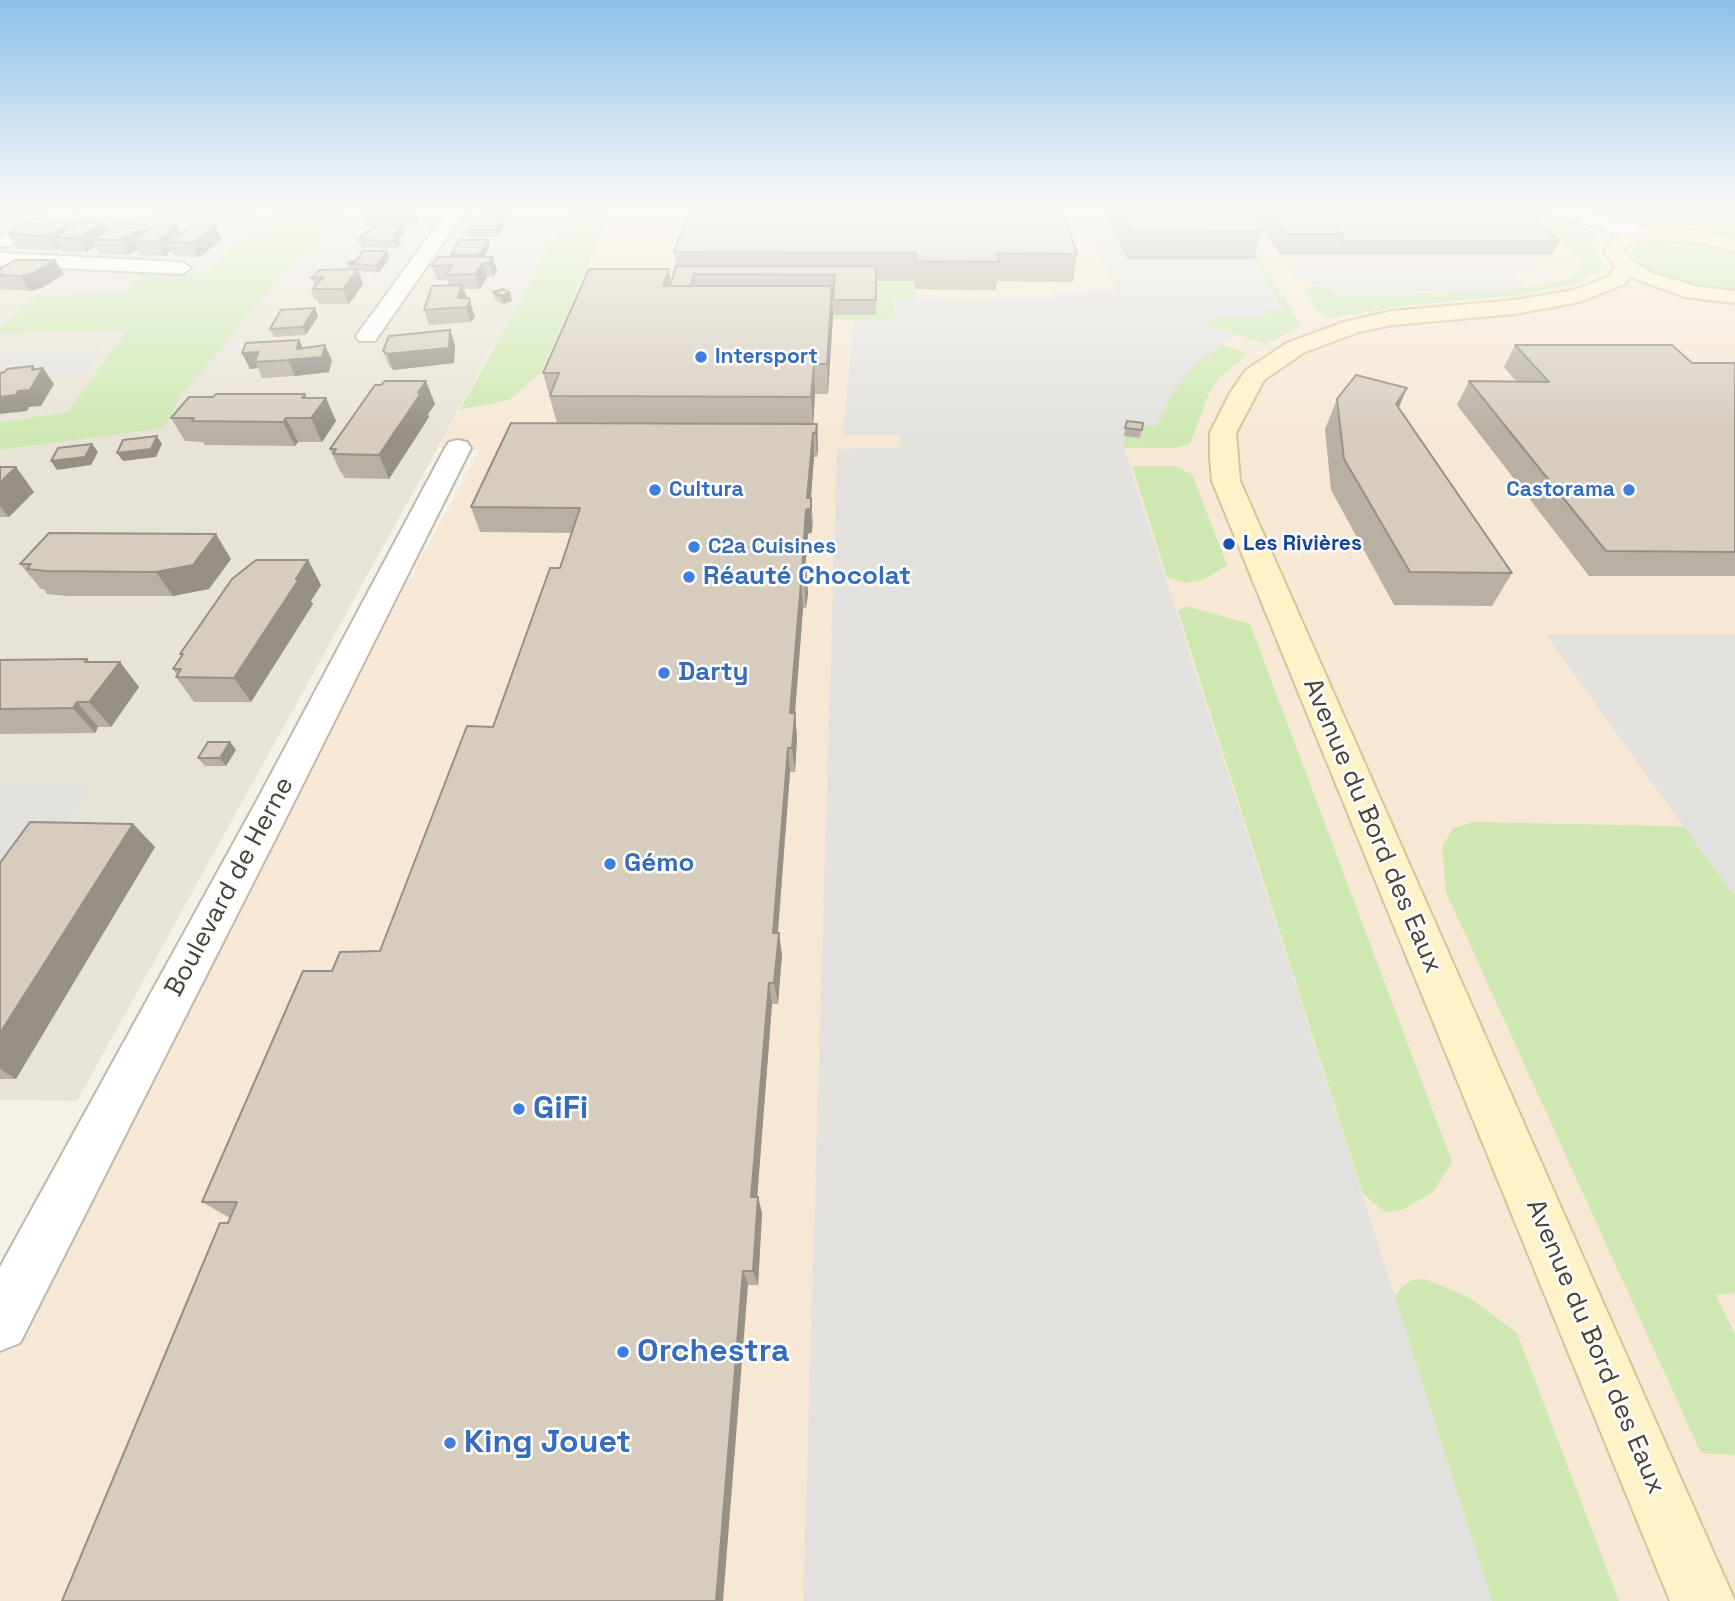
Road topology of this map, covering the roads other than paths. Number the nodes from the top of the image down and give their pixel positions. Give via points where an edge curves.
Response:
1 (404, 285) edge
2 (1609, 285) edge
3 (1668, 285) edge
4 (1671, 286) junction
5 (1594, 292) junction
6 (1735, 298) edge
7 (367, 336) dead end
8 (458, 448) dead end
9 (0, 1323) edge
10 (1703, 1601) edge

1 - 7 street
2 - 5 street, Avenue du Bord des Eaux
3 - 4 street
4 - 5 street, Avenue du Bord des Eaux
4 - 6 street
5 - 10 street, Avenue du Bord des Eaux via 1515,307 1392,318 1312,340 1255,375 1223,433 1224,458 1226,481
8 - 9 street, Boulevard de Herne

